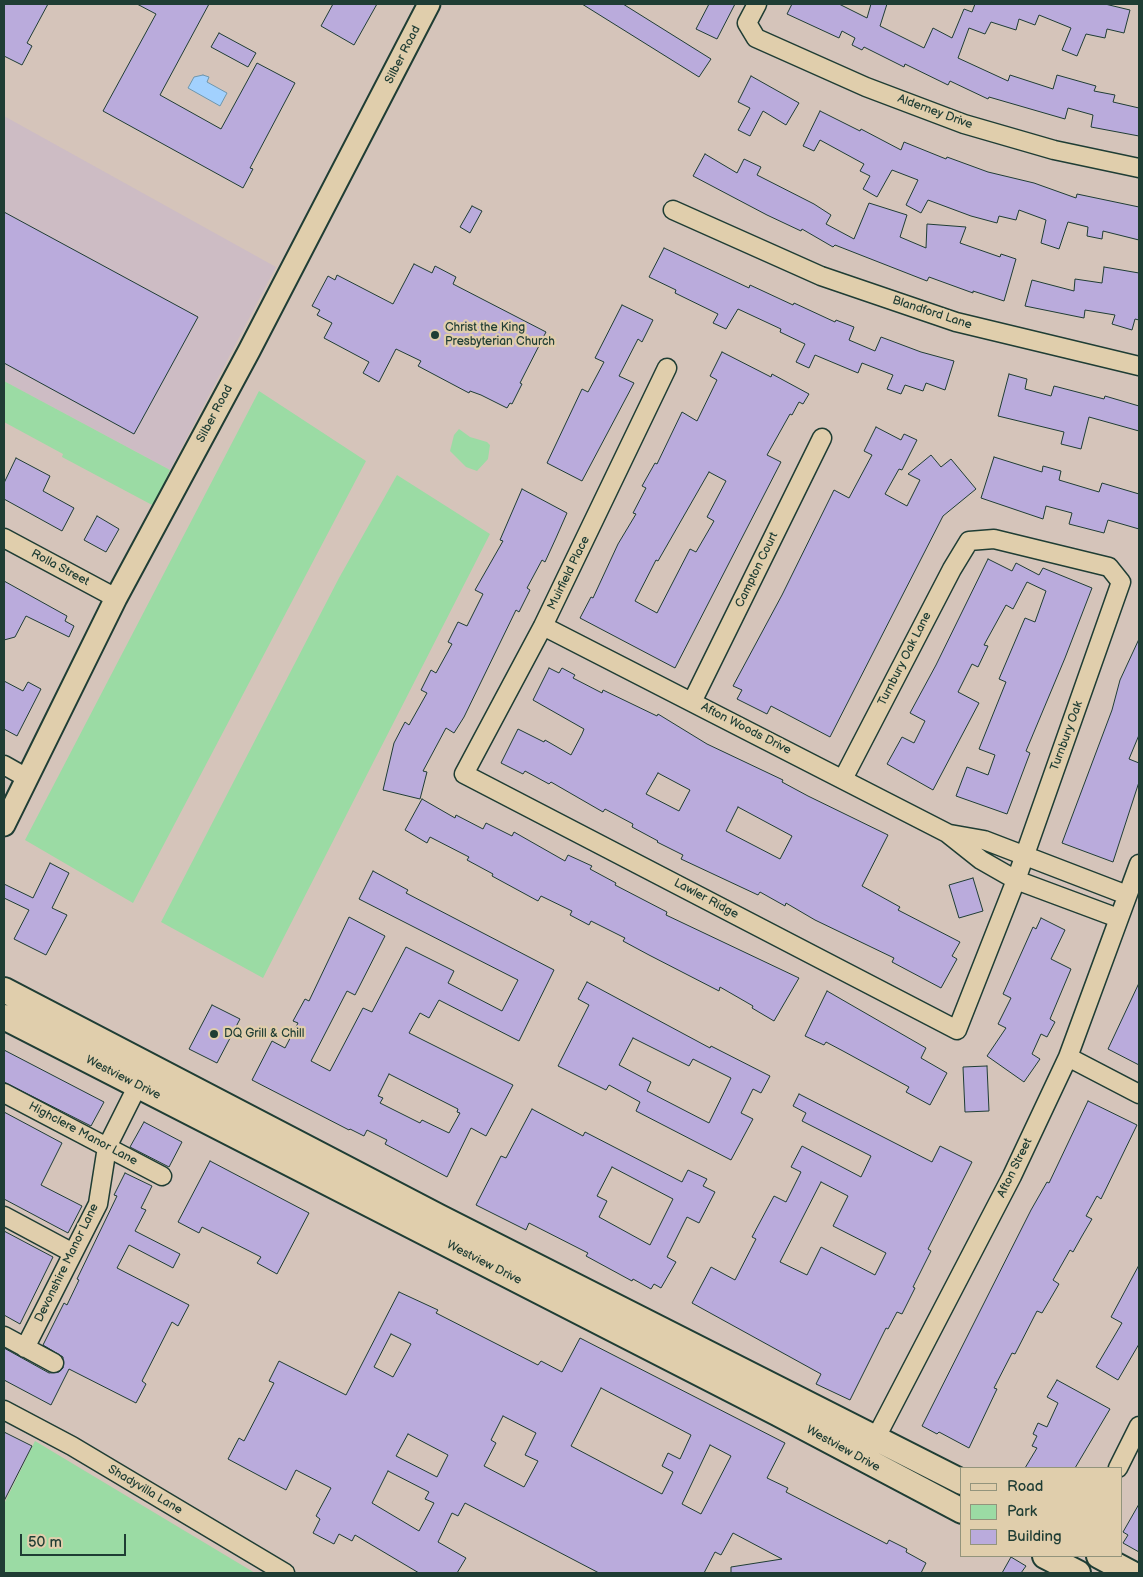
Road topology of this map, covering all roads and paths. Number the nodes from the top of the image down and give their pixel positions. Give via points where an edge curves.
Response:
1 (429, 4) edge
2 (757, 4) edge
3 (1139, 168) edge
4 (673, 210) dead end
5 (1139, 366) edge
6 (667, 368) dead end
7 (822, 438) dead end
8 (4, 538) edge
9 (969, 541) joint
10 (116, 598) junction
11 (543, 626) junction
12 (692, 702) junction
13 (4, 765) edge
14 (464, 774) joint
15 (26, 778) junction
16 (844, 778) junction
17 (4, 825) edge
18 (948, 833) junction
19 (1024, 855) junction
20 (1139, 864) edge
21 (1016, 880) junction
22 (1127, 895) junction
23 (1118, 918) junction
24 (4, 990) edge
25 (4, 1017) edge
26 (947, 1025) joint
27 (1068, 1057) junction
28 (142, 1075) junction
29 (4, 1093) edge
30 (1139, 1094) edge
31 (107, 1147) junction
32 (162, 1176) dead end
33 (4, 1216) edge
34 (434, 1226) junction
35 (73, 1253) junction
36 (4, 1336) edge
37 (25, 1348) junction
38 (54, 1363) dead end
39 (4, 1410) edge
40 (1139, 1426) edge
41 (876, 1437) junction
42 (864, 1460) junction
43 (1118, 1467) edge
44 (960, 1481) edge
45 (960, 1511) edge
46 (1047, 1557) edge
47 (1101, 1557) edge
48 (1070, 1567) edge
49 (284, 1573) edge
50 (1131, 1573) edge

1 - 10 street, Silber Road via 278,296
2 - 3 street, Alderney Drive via 748,23 756,38 866,87 964,124 1054,150
4 - 5 street, Blandford Lane via 821,276 956,322
6 - 11 street, Muirfield Place
7 - 12 street, Campton Court
8 - 10 street, Rolla Street
9 - 16 street, Turnbury Oak Lane
9 - 19 street, Turnbury Oak via 994,539 1110,567 1121,582
10 - 15 street, Silber Road
11 - 12 street, Afton Woods Drive
11 - 14 street, Muirfield Place
12 - 16 street, Afton Woods Drive
13 - 15 street
14 - 26 street, Lawler Ridge
15 - 17 street, Silber Road
16 - 18 street, Afton Woods Drive
18 - 19 street, Afton Woods Drive via 984,840
18 - 21 street, Afton Woods Drive via 981,860
19 - 21 street, Turnbury Oak
19 - 22 street, Afton Woods Drive
20 - 22 street, Afton Street
21 - 23 street, Afton Woods Drive
21 - 26 street, Turnbury Oak via 957,1030
22 - 23 street, Afton Street
23 - 27 street, Afton Street
24 - 28 main road, Westview Drive
25 - 28 main road, Westview Drive
27 - 30 street
27 - 41 street, Afton Street via 1012,1176
28 - 31 street, Devonshire Manor Lane
28 - 34 main road, Westview Drive
29 - 31 street, Highclere Manor Lane
31 - 32 street, Highclere Manor Lane
31 - 35 street, Devonshire Manor Lane via 98,1204
33 - 35 street
34 - 41 main road, Westview Drive
34 - 42 main road, Westview Drive
35 - 37 street, Devonshire Manor Lane
36 - 37 street
37 - 38 street
39 - 49 street, Shadyvilla Lane via 72,1446
40 - 43 street
41 - 42 street, Afton Street
41 - 44 main road, Westview Drive
42 - 45 main road, Westview Drive
46 - 48 main road
47 - 50 main road

